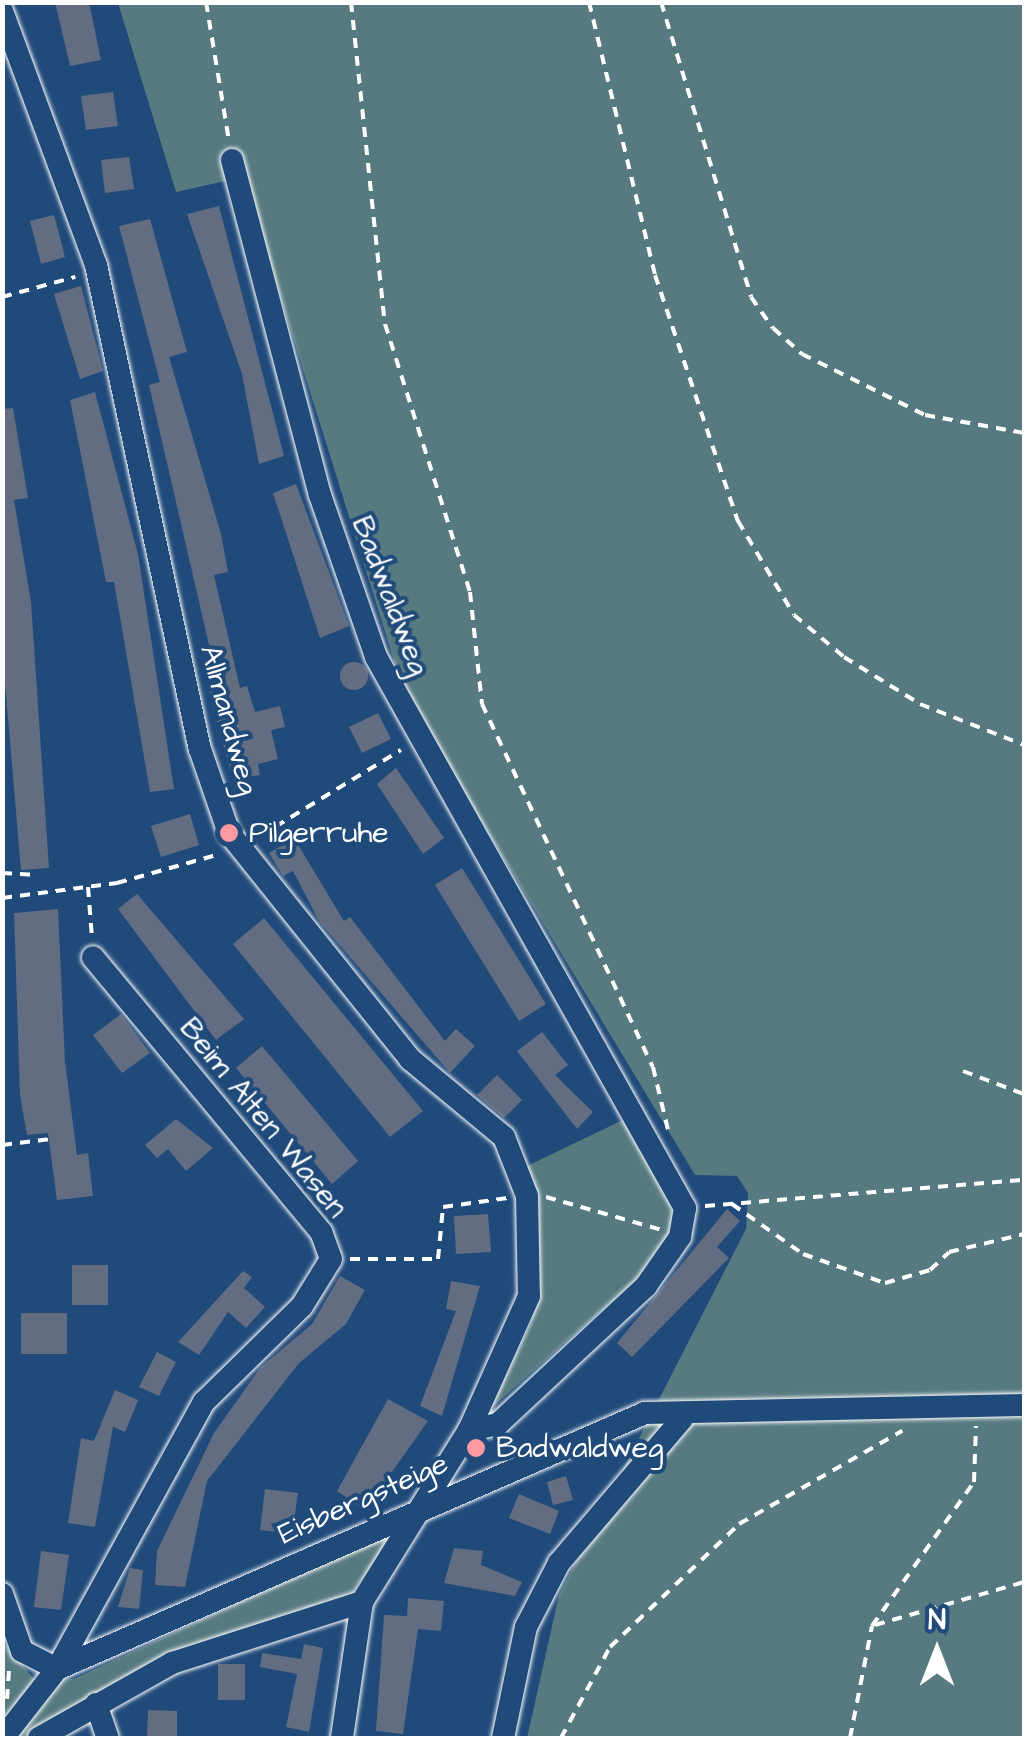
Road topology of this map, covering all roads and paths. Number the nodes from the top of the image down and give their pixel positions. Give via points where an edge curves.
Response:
1 (206, 2) edge
2 (351, 2) edge
3 (588, 2) edge
4 (661, 2) edge
5 (2, 10) edge
6 (232, 160) joint
7 (93, 255) junction
8 (2, 296) edge
9 (1024, 433) edge
10 (418, 739) junction
11 (1024, 745) edge
12 (241, 848) junction
13 (2, 873) edge
14 (38, 876) dead end
15 (88, 887) junction
16 (2, 898) edge
17 (93, 958) joint
18 (963, 1071) dead end
19 (1024, 1094) edge
20 (669, 1137) dead end
21 (51, 1139) dead end
22 (2, 1145) edge
23 (1024, 1180) edge
24 (527, 1196) junction
25 (731, 1204) junction
26 (685, 1208) junction
27 (1024, 1234) edge
28 (680, 1237) junction
29 (331, 1259) junction
30 (1024, 1405) edge
31 (975, 1411) junction
32 (682, 1418) junction
33 (908, 1428) dead end
34 (469, 1430) junction
35 (420, 1510) junction
36 (1024, 1582) edge
37 (2, 1594) edge
38 (362, 1602) junction
39 (872, 1626) junction
40 (56, 1669) junction
41 (96, 1704) junction
42 (3, 1738) edge
43 (39, 1738) edge
44 (108, 1738) edge
45 (342, 1738) edge
46 (503, 1738) edge
47 (561, 1738) edge
48 (850, 1738) edge

1 - 6 path
2 - 20 path via 386,324 470,592 482,704 646,1051
3 - 11 path via 655,275 738,521 794,615 844,657 920,704
4 - 9 path via 751,296 773,328 802,354 925,415
5 - 7 street, Allmandweg
6 - 10 street, Badwaldweg via 320,495 376,657
7 - 8 path via 79,275
7 - 12 street, Allmandweg via 200,749
10 - 12 path
10 - 26 street, Badwaldweg
12 - 15 path
12 - 24 street, Allmandweg via 410,1059 504,1136
13 - 14 path
15 - 16 path
15 - 17 path
17 - 29 street, Beim Alten Wasen via 321,1232
18 - 19 path
21 - 22 path
23 - 25 path
24 - 28 path
24 - 29 path via 442,1206 438,1260
24 - 34 street, Allmandweg via 529,1296
25 - 26 path
25 - 27 path via 803,1254 885,1284 930,1270 949,1252
26 - 28 street
28 - 34 street via 646,1286 498,1424
29 - 40 street, Beim Alten Wasen via 302,1306 204,1402
30 - 31 street, Eisbergsteige
31 - 32 street, Eisbergsteige via 844,1406
31 - 39 path via 974,1482
32 - 35 street, Eisbergsteige via 671,1409 645,1414
32 - 46 street via 559,1563 526,1627
33 - 47 path via 739,1524 610,1647
34 - 35 street, Allmandweg
35 - 38 street, Allmandweg
35 - 40 street, Eisbergsteige
36 - 39 path
37 - 40 street via 22,1651
38 - 41 street via 172,1663
38 - 45 street
39 - 48 path
40 - 42 street, Eisbergsteige
41 - 43 street
41 - 44 street

